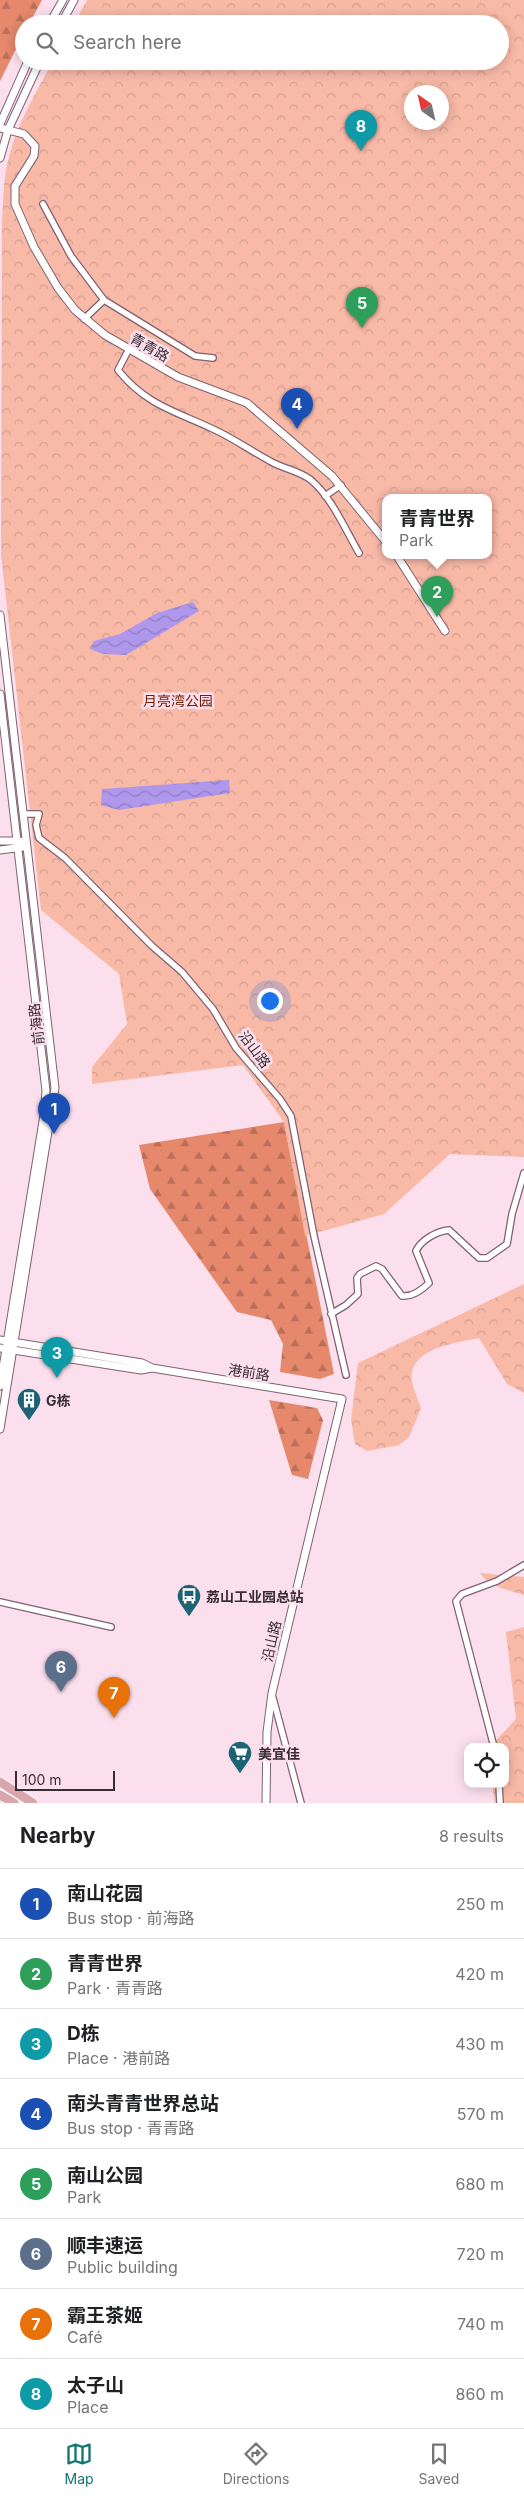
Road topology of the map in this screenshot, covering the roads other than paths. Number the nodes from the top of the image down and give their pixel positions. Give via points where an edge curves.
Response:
1 (63, 0) edge
2 (74, 0) edge
3 (54, 15) edge
4 (66, 15) edge
5 (24, 70) edge
6 (35, 70) edge
7 (0, 124) edge
8 (4, 129) edge
9 (0, 158) edge
10 (43, 204) dead end
11 (104, 300) junction
12 (84, 319) junction
13 (129, 349) junction
14 (213, 358) dead end
15 (341, 485) junction
16 (325, 496) junction
17 (382, 537) edge
18 (359, 553) dead end
19 (399, 559) edge
20 (0, 615) edge
21 (445, 631) dead end
22 (0, 694) edge
23 (24, 814) junction
24 (18, 840) junction
25 (0, 841) edge
26 (27, 844) junction
27 (18, 849) junction
28 (0, 850) edge
29 (524, 1172) edge
30 (331, 1314) junction
31 (7, 1345) edge
32 (346, 1375) dead end
33 (0, 1386) edge
34 (342, 1399) joint
35 (0, 1429) edge
36 (524, 1565) edge
37 (0, 1602) edge
38 (111, 1627) dead end
39 (272, 1694) junction
40 (493, 1743) edge
41 (0, 1782) edge
42 (499, 1788) edge
43 (0, 1796) edge
44 (8, 1803) edge
45 (14, 1803) edge
46 (33, 1803) edge
47 (266, 1803) edge
48 (301, 1803) edge
49 (500, 1803) edge

1 - 3 street
2 - 4 street
5 - 7 street
6 - 8 street
8 - 9 street
8 - 12 street, 青青路 via 24,134 35,146 34,156 14,191 20,218 58,288
10 - 11 street via 71,256
11 - 12 street
11 - 14 street via 194,356
12 - 13 street, 青青路
13 - 15 street, 青青路 via 178,377 246,403
13 - 16 street via 118,370 146,398 174,414 226,435 271,462 298,471
15 - 16 street
15 - 17 street, 青青路
16 - 18 street
19 - 21 street
20 - 23 street, 前海路
22 - 24 street, 前海路
23 - 26 street, 前海路
23 - 30 street, 沿山路 via 38,814 36,825 40,838 182,972 213,1009 236,1048 288,1110
24 - 25 street
24 - 26 street
24 - 27 street, 前海路
26 - 27 street
26 - 31 street, 前海路 via 55,1088
27 - 28 street
27 - 31 street, 前海路 via 46,1091
29 - 30 street via 507,1244 486,1258 479,1258 449,1230 441,1231 419,1245 416,1251 429,1283 424,1288 402,1296 382,1269 376,1266 360,1274 357,1278 358,1294
30 - 32 street, 沿山路
31 - 33 street, 前海路
31 - 34 street, 港前路 via 141,1370 152,1368
31 - 35 street, 前海路
34 - 39 street, 沿山路
36 - 40 street via 497,1582 462,1594 456,1601
37 - 38 street
39 - 47 street, 沿山路
39 - 48 street
41 - 46 main road
42 - 49 street
43 - 44 street
43 - 45 main road

